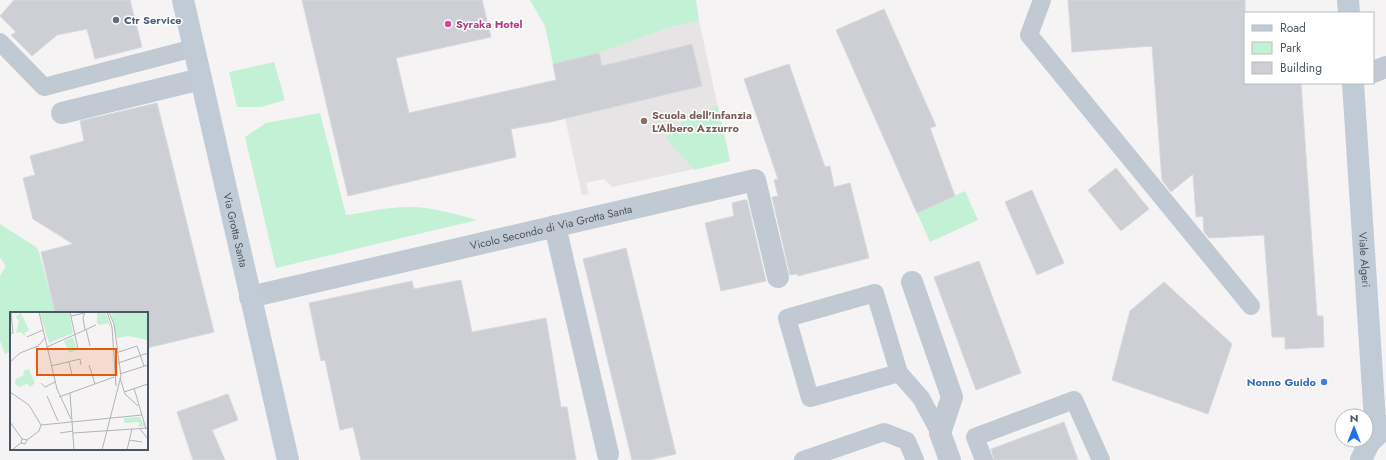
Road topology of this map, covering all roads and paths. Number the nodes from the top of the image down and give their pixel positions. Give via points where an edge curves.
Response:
1 (183, 0) edge
2 (1042, 0) edge
3 (1348, 0) edge
4 (1349, 12) edge
5 (0, 42) edge
6 (194, 48) junction
7 (1386, 67) edge
8 (1374, 72) edge
9 (201, 79) junction
10 (1353, 84) edge
11 (62, 113) dead end
12 (555, 226) junction
13 (778, 277) dead end
14 (912, 282) dead end
15 (250, 297) junction
16 (1251, 306) dead end
17 (899, 372) junction
18 (1381, 431) edge
19 (940, 432) junction
20 (608, 454) dead end
21 (288, 460) edge
22 (803, 460) edge
23 (915, 460) edge
24 (950, 460) edge
25 (984, 460) edge
26 (1100, 460) edge
27 (1361, 460) edge

1 - 6 street, Via Grotta Santa
2 - 16 lane via 1029,35
3 - 4 street
5 - 6 lane via 44,87
6 - 9 street, Via Grotta Santa
7 - 8 street
9 - 11 street
9 - 15 street, Via Grotta Santa
10 - 18 street, Viale Algeri
12 - 13 street, Vicolo Secondo di Via Grotta Santa via 755,180
12 - 15 street, Vicolo Secondo di Via Grotta Santa
12 - 20 street
14 - 19 street via 952,397
15 - 21 street, Via Grotta Santa
17 - 17 lane via 810,398 787,318 875,292
17 - 19 lane via 921,398
18 - 27 street via 1364,452
19 - 24 street
22 - 23 lane via 884,432 907,441
25 - 26 lane via 975,437 1074,400

